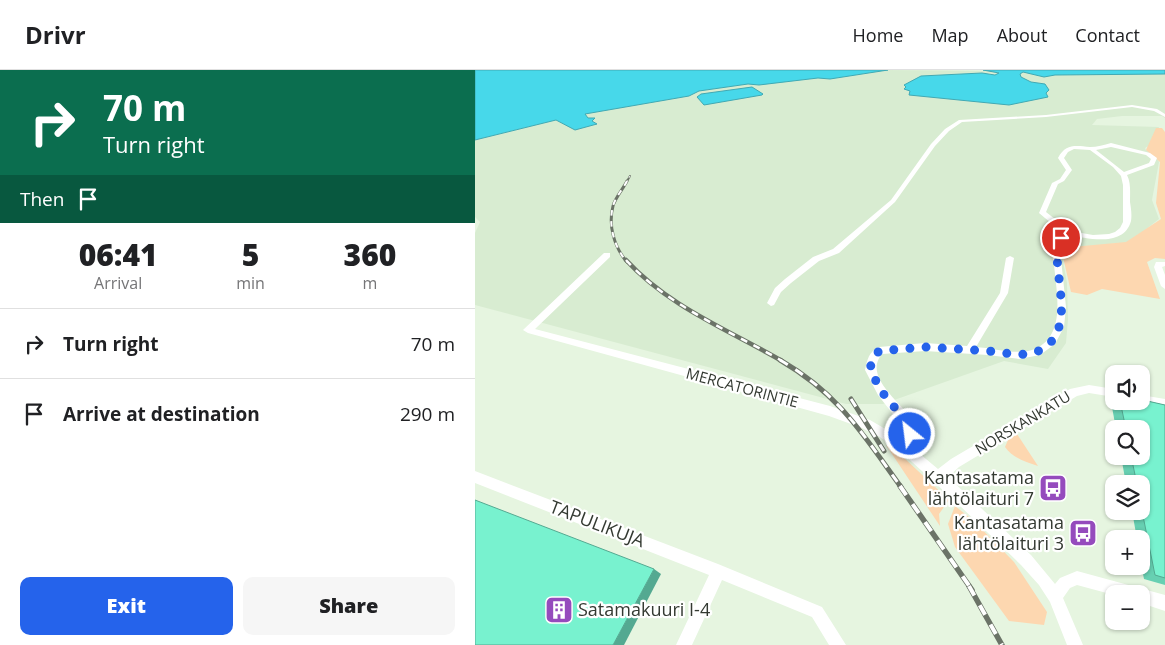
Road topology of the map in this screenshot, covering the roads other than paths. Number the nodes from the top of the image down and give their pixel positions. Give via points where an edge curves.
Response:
1 (1165, 116) edge
2 (1091, 150) junction
3 (1123, 174) junction
4 (1068, 233) junction
5 (607, 254) dead end
6 (1010, 258) dead end
7 (1165, 264) edge
8 (1165, 286) edge
9 (771, 303) dead end
10 (970, 350) junction
11 (1105, 391) edge
12 (1150, 401) edge
13 (1165, 404) edge
14 (900, 444) junction
15 (475, 477) edge
16 (940, 477) junction
17 (719, 571) junction
18 (1105, 586) edge
19 (1055, 597) junction
20 (1150, 598) edge
21 (1165, 602) edge
22 (1073, 638) edge
23 (684, 645) edge
24 (838, 645) edge

1 - 9 street via 1150,108 1132,106 961,121 933,145 893,201 836,251 816,259 788,281
2 - 3 street
2 - 3 street via 1111,145 1154,158 1152,164
2 - 4 street via 1068,148 1063,154 1061,158 1069,170 1062,180 1055,183 1042,213
3 - 4 street via 1127,222 1119,233 1105,237
4 - 10 street via 1061,238 1056,249 1062,307 1059,327 1052,341 1037,352 1019,355
5 - 14 street, MERCATORINTIE via 528,330 851,418
6 - 10 street via 1004,293
7 - 8 street via 1159,264 1158,268
10 - 14 street via 916,348 879,351 872,359 870,370 882,392 909,425 910,434
11 - 16 street, NORSKANKATU via 1089,388 1074,392 955,463
12 - 13 street
14 - 16 street, MERCATORINTIE
15 - 17 street, TAPULIKUJA
16 - 19 street, MERCATORINTIE via 1026,560
17 - 23 street
17 - 24 street, TAPULIKUJA via 817,612
18 - 19 street via 1077,578 1065,583
19 - 22 street, MERCATORINTIE
20 - 21 street

